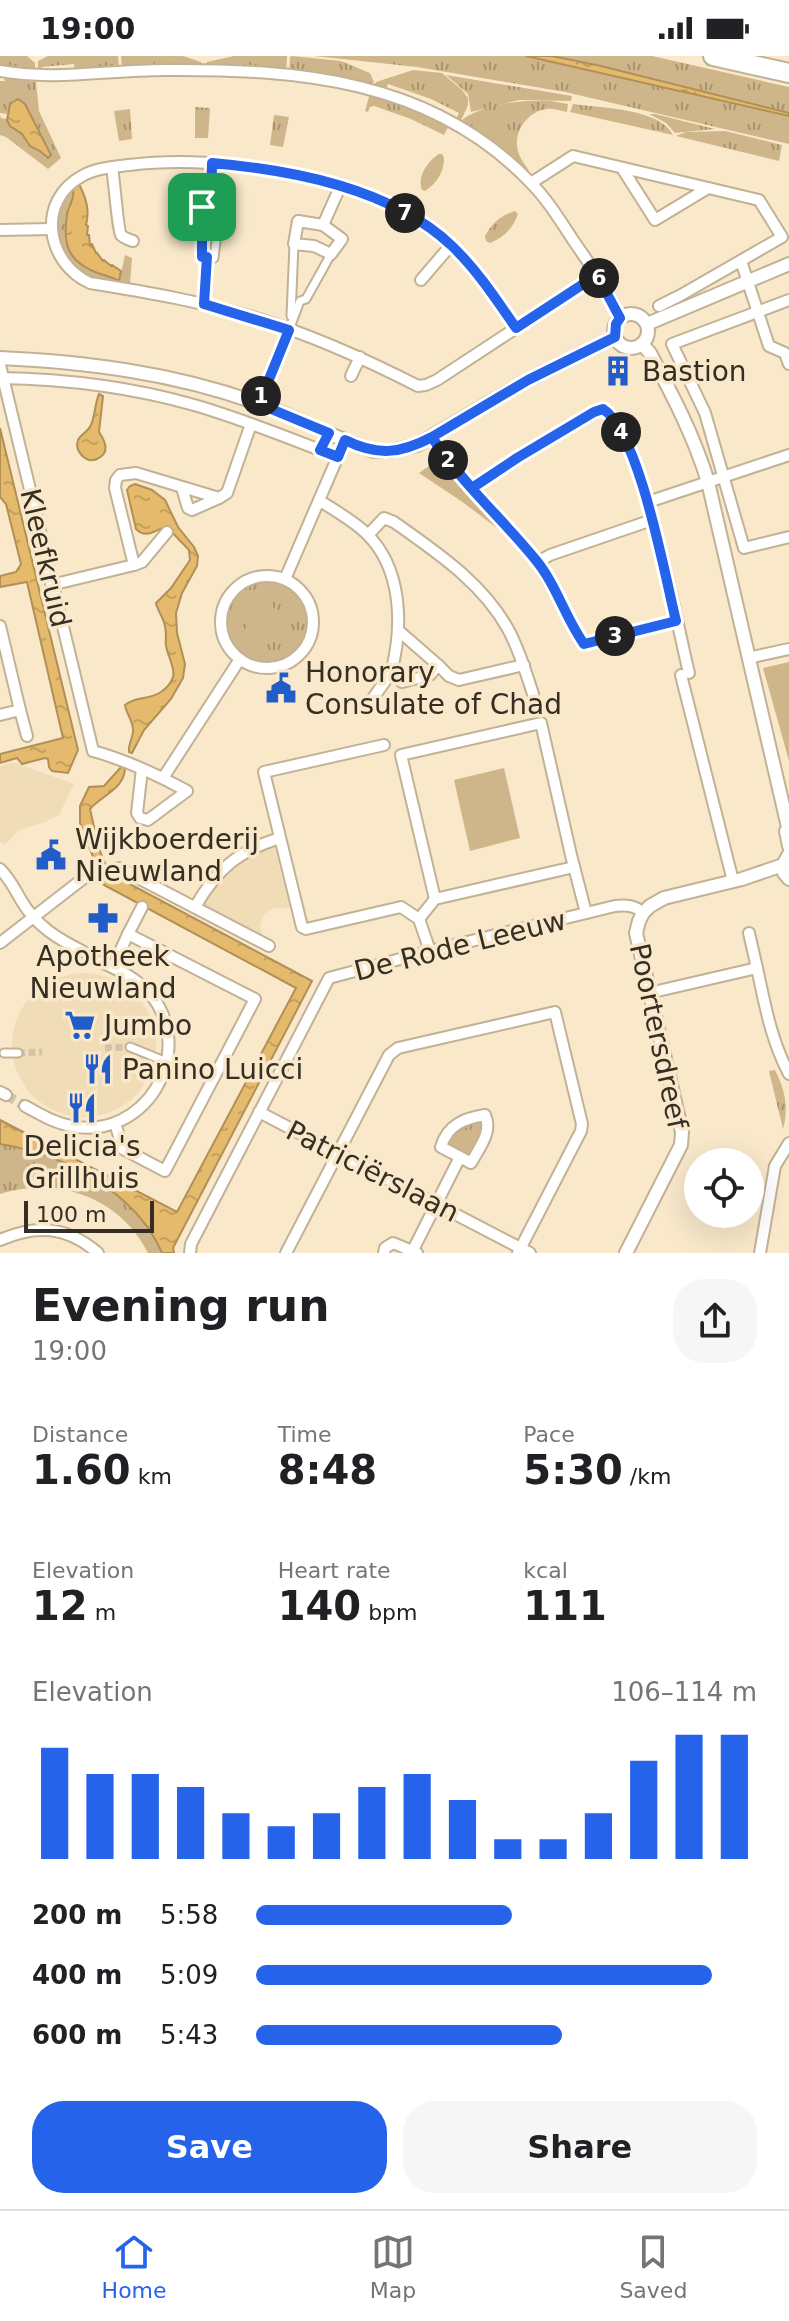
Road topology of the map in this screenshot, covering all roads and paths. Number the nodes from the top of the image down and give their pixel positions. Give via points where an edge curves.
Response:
1 (713, 56) edge
2 (0, 71) edge
3 (789, 73) edge
4 (212, 163) junction
5 (112, 167) junction
6 (622, 168) junction
7 (531, 183) junction
8 (340, 187) junction
9 (708, 188) junction
10 (211, 208) junction
11 (323, 225) junction
12 (51, 229) junction
13 (0, 230) edge
14 (133, 241) dead end
15 (294, 244) junction
16 (451, 245) junction
17 (331, 254) junction
18 (207, 257) junction
19 (741, 261) junction
20 (789, 264) edge
21 (597, 275) junction
22 (421, 280) dead end
23 (747, 283) junction
24 (789, 300) edge
25 (204, 304) junction
26 (659, 306) dead end
27 (757, 310) junction
28 (620, 318) junction
29 (647, 324) junction
30 (516, 328) junction
31 (289, 330) junction
32 (615, 337) junction
33 (646, 349) junction
34 (360, 357) junction
35 (0, 358) edge
36 (789, 364) edge
37 (0, 365) edge
38 (351, 376) dead end
39 (2, 378) edge
40 (259, 404) junction
41 (251, 424) junction
42 (329, 433) junction
43 (432, 437) junction
44 (345, 440) junction
45 (320, 450) junction
46 (789, 455) edge
47 (338, 457) junction
48 (724, 476) junction
49 (708, 482) junction
50 (182, 488) junction
51 (472, 488) junction
52 (219, 498) junction
53 (320, 501) junction
54 (648, 502) junction
55 (652, 520) junction
56 (167, 532) dead end
57 (368, 535) junction
58 (789, 537) edge
59 (538, 562) junction
60 (134, 565) junction
61 (285, 579) junction
62 (51, 585) junction
63 (676, 621) junction
64 (0, 625) edge
65 (399, 631) junction
66 (789, 649) edge
67 (748, 658) junction
68 (240, 659) junction
69 (438, 665) junction
70 (524, 665) junction
71 (391, 673) junction
72 (533, 694) dead end
73 (368, 705) dead end
74 (20, 710) junction
75 (0, 715) edge
76 (27, 736) dead end
77 (384, 745) dead end
78 (142, 769) junction
79 (163, 778) junction
80 (789, 827) edge
81 (280, 838) junction
82 (789, 846) edge
83 (0, 859) edge
84 (574, 867) junction
85 (119, 868) dead end
86 (786, 868) edge
87 (0, 869) edge
88 (89, 874) dead end
89 (738, 880) junction
90 (435, 899) junction
91 (142, 907) dead end
92 (195, 907) junction
93 (586, 913) junction
94 (643, 913) junction
95 (422, 915) junction
96 (33, 916) junction
97 (749, 933) dead end
98 (128, 934) junction
99 (0, 943) edge
100 (269, 946) dead end
101 (430, 951) junction
102 (84, 952) dead end
103 (101, 962) dead end
104 (113, 967) junction
105 (757, 968) junction
106 (649, 993) junction
107 (130, 1047) tunnel mouth
108 (4, 1053) dead end
109 (18, 1053) tunnel mouth
110 (167, 1062) junction
111 (789, 1074) edge
112 (25, 1106) tunnel mouth
113 (259, 1112) junction
114 (115, 1123) junction
115 (789, 1143) edge
116 (338, 1153) junction
117 (460, 1157) junction
118 (437, 1204) junction
119 (0, 1240) edge
120 (523, 1251) edge
121 (415, 1252) edge
122 (98, 1253) edge
123 (190, 1253) edge
124 (286, 1253) edge
125 (384, 1253) edge
126 (626, 1253) edge
127 (760, 1253) edge

1 - 3 highway
2 - 7 street via 37,76 135,70 245,72 370,88 452,121
4 - 5 street
4 - 8 street via 272,170
4 - 10 street
5 - 12 street via 88,173 68,186 55,205
5 - 14 street via 118,230
6 - 7 street via 570,157
6 - 9 street
6 - 9 street via 655,220
7 - 21 street
8 - 11 street
8 - 16 street via 408,214
9 - 19 street via 759,200 782,237
10 - 18 street via 202,207 202,257
10 - 18 street via 220,209 214,258
11 - 15 street via 298,221
11 - 17 street via 342,239
12 - 13 street
12 - 25 street via 56,251 79,278
15 - 17 street
15 - 31 street
16 - 22 street
16 - 30 street
17 - 31 street via 300,301
18 - 25 street
19 - 23 street
19 - 26 street
20 - 23 street
21 - 28 street
21 - 30 street
23 - 27 street
23 - 29 street
24 - 27 street
25 - 31 street
27 - 36 street via 769,346 785,353
27 - 48 street via 672,344 705,413
28 - 29 street via 635,314
28 - 32 street
29 - 33 street
30 - 34 street via 426,385 418,386
31 - 34 street
31 - 40 street
32 - 33 street via 627,347
32 - 43 street
33 - 49 street via 686,422
34 - 38 street
35 - 40 street via 115,367
37 - 39 street, Kleefkruid
39 - 41 street via 135,391
39 - 62 street, Kleefkruid
40 - 42 street
41 - 45 street
41 - 52 street via 227,493
42 - 44 street
42 - 45 street
43 - 44 street via 391,451
43 - 51 street
44 - 47 street
45 - 47 street
46 - 48 street
47 - 53 street
48 - 49 street
48 - 58 street via 744,548
49 - 54 street
49 - 67 street
50 - 52 street
50 - 52 street via 190,509
50 - 60 street via 136,473 116,480
51 - 54 street via 603,409 630,448
51 - 59 street
53 - 57 street
53 - 61 street
54 - 55 street
55 - 59 street
55 - 63 street
56 - 60 street
57 - 65 street via 393,580
57 - 70 street via 384,518 458,569 509,630
59 - 63 street via 584,644
60 - 62 street
61 - 68 street via 249,579 228,596 221,630
61 - 68 street via 303,592 312,608 309,643 282,666 256,667
62 - 78 street, Kleefkruid via 93,751
63 - 89 street
64 - 74 street
65 - 69 street
65 - 71 street
66 - 67 street
67 - 80 street
68 - 79 street
69 - 70 street via 459,680
69 - 71 street via 430,675 402,682
70 - 72 street
71 - 73 street
74 - 75 street
74 - 76 street
77 - 81 street via 264,772
78 - 79 street
78 - 79 street via 140,818 148,820 187,791
80 - 82 street
81 - 92 street via 230,861
81 - 95 street via 302,927 401,907
83 - 96 street via 16,876
84 - 90 street
84 - 90 street via 541,723 401,755
84 - 93 street
85 - 92 street
86 - 89 street, Poortersdreef
87 - 96 street
88 - 96 street
89 - 94 street, Poortersdreef via 664,898
90 - 95 street
91 - 98 street
92 - 100 street
93 - 94 street, De Rode Leeuw via 627,905
93 - 101 street, De Rode Leeuw
94 - 106 street, Poortersdreef via 636,933
95 - 101 street
96 - 99 street
96 - 102 street
97 - 105 street
98 - 104 street
98 - 114 street via 255,999 165,1171 123,1149
101 - 113 street, De Rode Leeuw via 329,978
103 - 104 street
104 - 110 street via 137,980 157,1004 168,1030
105 - 106 street
105 - 111 street via 770,1027
106 - 126 street, Poortersdreef via 681,1145
107 - 110 street
108 - 109 street
110 - 114 street via 150,1099
112 - 114 street via 69,1126
113 - 116 street, Patriciërslaan
113 - 123 street, De Rode Leeuw
115 - 127 street via 775,1166
116 - 118 street, Patriciërslaan
116 - 120 street via 389,1055 398,1048 555,1012 582,1124
116 - 124 street
117 - 117 street via 441,1147 450,1129 485,1115 487,1132 471,1163
117 - 118 street
118 - 120 street, Patriciërslaan
118 - 121 street
119 - 122 street via 39,1229 63,1233
121 - 125 street via 393,1243

